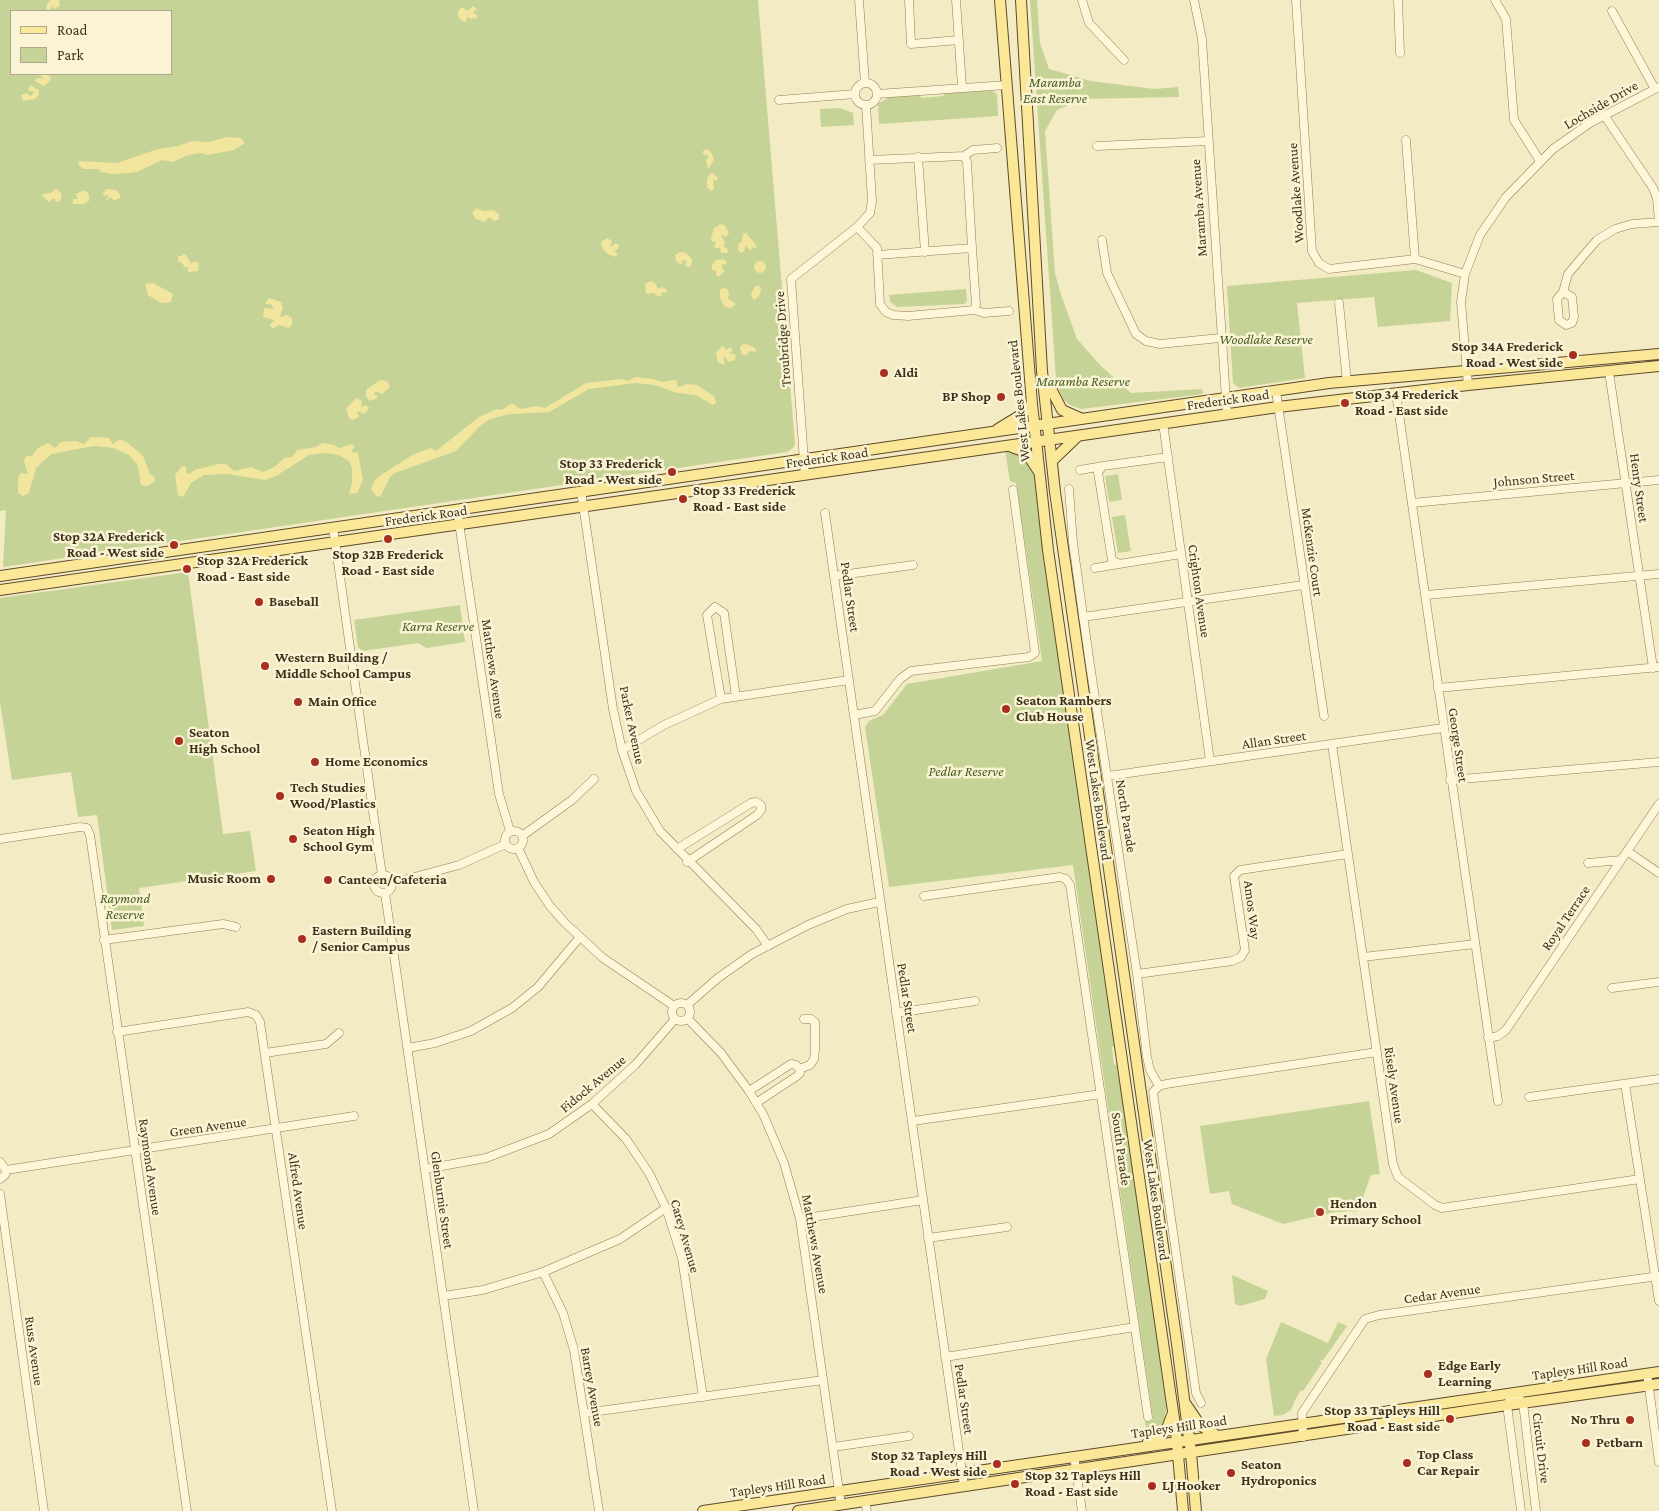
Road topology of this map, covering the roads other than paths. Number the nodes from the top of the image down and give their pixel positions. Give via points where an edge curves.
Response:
1 (860, 0) edge
2 (909, 0) edge
3 (956, 0) edge
4 (1000, 0) edge
5 (1021, 0) edge
6 (1082, 0) edge
7 (1194, 0) edge
8 (1296, 0) edge
9 (1398, 0) edge
10 (1495, 0) edge
11 (1612, 10) dead end
12 (959, 40) junction
13 (1400, 53) dead end
14 (1124, 60) dead end
15 (865, 83) junction
16 (1007, 85) junction
17 (962, 87) junction
18 (1657, 88) edge
19 (855, 94) junction
20 (877, 94) junction
21 (779, 100) dead end
22 (866, 105) junction
23 (1604, 115) junction
24 (1406, 140) dead end
25 (1208, 141) junction
26 (1097, 146) dead end
27 (997, 148) dead end
28 (964, 156) junction
29 (918, 157) junction
30 (869, 160) junction
31 (1540, 161) junction
32 (1659, 222) edge
33 (857, 227) junction
34 (1102, 240) dead end
35 (972, 248) junction
36 (925, 252) junction
37 (877, 255) junction
38 (1415, 259) junction
39 (1465, 274) junction
40 (1563, 292) dead end
41 (1339, 303) dead end
42 (974, 310) junction
43 (1009, 312) dead end
44 (1220, 338) junction
45 (1659, 354) edge
46 (1659, 366) edge
47 (1467, 370) junction
48 (1042, 371) junction
49 (1609, 372) junction
50 (1346, 382) junction
51 (1468, 385) junction
52 (1276, 391) junction
53 (1396, 393) junction
54 (1225, 398) junction
55 (1032, 404) junction
56 (1278, 407) junction
57 (1227, 414) junction
58 (1080, 419) junction
59 (1163, 423) junction
60 (1048, 424) junction
61 (1034, 426) junction
62 (995, 431) junction
63 (1079, 436) junction
64 (1050, 441) junction
65 (1037, 443) junction
66 (1010, 446) junction
67 (1168, 457) junction
68 (804, 458) junction
69 (1052, 461) junction
70 (1103, 466) junction
71 (1080, 470) dead end
72 (805, 475) junction
73 (1041, 475) junction
74 (1659, 480) edge
75 (1625, 483) junction
76 (1069, 489) dead end
77 (1013, 490) dead end
78 (581, 491) junction
79 (1055, 492) junction
80 (1412, 503) junction
81 (584, 508) junction
82 (1071, 508) junction
83 (458, 509) junction
84 (825, 514) dead end
85 (460, 526) junction
86 (333, 527) junction
87 (335, 543) junction
88 (1181, 554) junction
89 (1119, 564) junction
90 (913, 565) dead end
91 (1095, 568) dead end
92 (1659, 574) edge
93 (0, 576) edge
94 (834, 576) junction
95 (1639, 576) junction
96 (1304, 584) junction
97 (1, 588) edge
98 (1426, 595) junction
99 (1188, 601) junction
100 (1083, 617) junction
101 (1656, 668) edge
102 (849, 680) junction
103 (1438, 688) junction
104 (736, 696) junction
105 (721, 699) junction
106 (854, 715) junction
107 (1324, 716) dead end
108 (1443, 728) junction
109 (1332, 744) junction
110 (622, 750) junction
111 (1210, 762) junction
112 (1659, 762) edge
113 (1108, 776) junction
114 (594, 778) dead end
115 (1450, 780) junction
116 (1659, 804) edge
117 (510, 832) junction
118 (522, 836) junction
119 (0, 839) edge
120 (506, 844) junction
121 (518, 848) junction
122 (677, 849) junction
123 (1627, 851) junction
124 (1348, 854) junction
125 (1621, 860) junction
126 (687, 862) junction
127 (1588, 863) dead end
128 (1659, 873) edge
129 (382, 875) junction
130 (392, 883) junction
131 (385, 893) junction
132 (924, 896) dead end
133 (879, 902) junction
134 (236, 927) dead end
135 (580, 938) junction
136 (104, 940) junction
137 (1475, 944) junction
138 (768, 946) junction
139 (1363, 957) junction
140 (1137, 974) junction
141 (1659, 982) edge
142 (1612, 988) dead end
143 (975, 1001) dead end
144 (687, 1005) junction
145 (674, 1006) junction
146 (896, 1013) junction
147 (675, 1019) junction
148 (688, 1019) junction
149 (804, 1019) dead end
150 (117, 1032) junction
151 (339, 1033) dead end
152 (1488, 1038) junction
153 (408, 1048) junction
154 (1377, 1052) junction
155 (265, 1053) junction
156 (799, 1069) junction
157 (1659, 1078) edge
158 (1625, 1084) junction
159 (1158, 1086) junction
160 (749, 1090) junction
161 (1101, 1094) junction
162 (1529, 1097) dead end
163 (1498, 1101) dead end
164 (756, 1103) junction
165 (592, 1104) junction
166 (354, 1116) dead end
167 (912, 1121) junction
168 (1157, 1123) junction
169 (276, 1129) junction
170 (1147, 1135) junction
171 (134, 1150) junction
172 (0, 1162) edge
173 (425, 1169) junction
174 (6, 1170) junction
175 (0, 1179) edge
176 (1640, 1179) junction
177 (0, 1194) edge
178 (923, 1200) junction
179 (666, 1208) junction
180 (800, 1219) junction
181 (1007, 1227) dead end
182 (928, 1238) junction
183 (544, 1272) junction
184 (1657, 1276) edge
185 (443, 1296) junction
186 (1659, 1301) edge
187 (1135, 1327) junction
188 (1188, 1335) junction
189 (1177, 1344) junction
190 (945, 1357) junction
191 (1659, 1372) edge
192 (1647, 1373) junction
193 (823, 1380) junction
194 (1654, 1385) edge
195 (1514, 1393) junction
196 (703, 1397) junction
197 (1184, 1402) junction
198 (1201, 1403) dead end
199 (1523, 1403) junction
200 (1507, 1405) junction
201 (1173, 1413) junction
202 (584, 1414) junction
203 (1148, 1418) dead end
204 (1301, 1423) junction
205 (1216, 1435) junction
206 (909, 1436) dead end
207 (1303, 1437) junction
208 (1190, 1439) junction
209 (1177, 1441) junction
210 (1138, 1446) junction
211 (833, 1448) junction
212 (1191, 1453) junction
213 (1179, 1455) junction
214 (1074, 1456) junction
215 (1659, 1462) edge
216 (1076, 1470) junction
217 (962, 1472) junction
218 (964, 1486) junction
219 (839, 1491) junction
220 (841, 1505) junction
221 (866, 1506) edge
222 (729, 1509) edge
223 (44, 1511) edge
224 (188, 1511) edge
225 (332, 1511) edge
226 (474, 1511) edge
227 (599, 1511) edge
228 (703, 1511) edge
229 (798, 1511) edge
230 (1082, 1511) edge
231 (1183, 1511) edge
232 (1196, 1511) edge
233 (1521, 1511) edge
234 (1534, 1511) edge

1 - 15 street
2 - 12 street via 911,44
3 - 12 street
4 - 16 main road, West Lakes Boulevard
5 - 48 main road, West Lakes Boulevard
6 - 14 street via 1089,22
7 - 25 street, Maramba Avenue via 1202,39
8 - 38 street, Woodlake Avenue via 1312,250 1319,263 1329,269
9 - 13 street
10 - 31 street via 1506,19 1514,120
11 - 18 street
12 - 17 street
15 - 19 street via 859,85
15 - 20 street via 872,84
16 - 17 street
16 - 55 main road, West Lakes Boulevard
17 - 20 street
18 - 23 street, Lochside Drive
19 - 21 street
19 - 22 street via 859,103
20 - 22 street via 875,101
22 - 30 street, Troubridge Drive
23 - 31 street, Lochside Drive
23 - 32 street via 1653,188
24 - 38 street
25 - 26 street
25 - 44 street, Maramba Avenue
27 - 28 street via 973,150
28 - 29 street
28 - 35 street
29 - 30 street
29 - 36 street
30 - 33 street, Troubridge Drive via 871,209 868,217
31 - 39 street, Lochside Drive via 1506,197 1480,235
32 - 40 street via 1615,229 1598,240 1568,274
33 - 37 street via 874,245
33 - 68 street, Troubridge Drive via 791,279
34 - 44 street via 1107,273 1136,334 1146,341 1160,344
35 - 36 street
35 - 42 street
36 - 37 street
37 - 42 street via 880,304 886,312 908,316
38 - 39 street, Woodlake Avenue
39 - 47 street, Lochside Drive via 1461,302
41 - 50 street
42 - 43 street
44 - 54 street, Maramba Avenue
45 - 47 main road, Frederick Road
46 - 49 main road, Frederick Road
47 - 50 main road, Frederick Road
47 - 51 street, Lochside Drive
48 - 58 main road via 1062,410
48 - 60 main road, West Lakes Boulevard
49 - 51 main road, Frederick Road
49 - 75 street, Henry Street
50 - 52 main road, Frederick Road
51 - 53 main road, Frederick Road
52 - 54 main road, Frederick Road
52 - 56 street, McKenzie Court
53 - 56 main road, Frederick Road
53 - 80 street, George Street
54 - 57 street, Maramba Avenue
54 - 58 main road, Frederick Road
55 - 61 main road, West Lakes Boulevard
55 - 62 main road
56 - 57 main road, Frederick Road
56 - 96 street, McKenzie Court
57 - 59 main road, Frederick Road
58 - 60 main road, Frederick Road
59 - 63 main road, Frederick Road
59 - 67 street, Crighton Avenue
60 - 61 main road, Frederick Road
60 - 64 main road, West Lakes Boulevard
61 - 62 main road, Frederick Road
61 - 65 main road, West Lakes Boulevard
62 - 68 main road, Frederick Road
63 - 64 main road, Frederick Road
63 - 69 main road
64 - 65 main road, Frederick Road
64 - 69 main road, West Lakes Boulevard
65 - 66 main road, Frederick Road
65 - 73 main road, West Lakes Boulevard
66 - 72 main road, Frederick Road
66 - 73 main road via 1026,452
67 - 70 street
67 - 88 street, Crighton Avenue
68 - 72 street
68 - 78 main road, Frederick Road
69 - 79 main road, West Lakes Boulevard
70 - 71 street
70 - 89 street via 1098,472 1112,560
72 - 81 main road, Frederick Road
73 - 201 main road, West Lakes Boulevard via 1051,569
74 - 75 street, Johnson Street
75 - 80 street, Johnson Street
75 - 95 street, Henry Street
76 - 82 street, North Parade
77 - 106 street via 1035,653 1029,657 911,671 900,679 875,711
78 - 81 street, Parker Avenue
78 - 83 main road, Frederick Road
79 - 82 street
79 - 170 main road, West Lakes Boulevard
80 - 98 street, George Street
81 - 85 main road, Frederick Road
81 - 110 street, Parker Avenue
82 - 100 street, North Parade
83 - 85 street, Matthews Avenue
83 - 86 main road, Frederick Road
84 - 94 street, Pedlar Street
85 - 87 main road, Frederick Road
85 - 117 street, Matthews Avenue via 499,794
86 - 87 street
86 - 93 main road, Frederick Road
87 - 97 main road, Frederick Road
87 - 129 street
88 - 89 street
88 - 99 street, Crighton Avenue
89 - 91 street
90 - 94 street
92 - 95 street
94 - 102 street, Pedlar Street
95 - 98 street
95 - 101 street, Henry Street
96 - 99 street
96 - 107 street, McKenzie Court
98 - 103 street, George Street
99 - 100 street
99 - 111 street, Crighton Avenue
100 - 113 street, North Parade
101 - 103 street
102 - 104 street
102 - 106 street, Pedlar Street
103 - 108 street, George Street
104 - 105 street
104 - 105 street via 724,613 715,607 707,615
105 - 110 street
106 - 133 street, Pedlar Street
108 - 109 street, Allan Street
108 - 115 street, George Street
109 - 111 street, Allan Street
109 - 124 street, Risely Avenue
110 - 122 street, Parker Avenue via 648,814
111 - 113 street, Allan Street
112 - 115 street
113 - 140 street, North Parade
114 - 118 street via 572,800
115 - 137 street, George Street
116 - 123 street, Royal Terrace
117 - 118 street via 516,831
117 - 120 street via 505,838
118 - 121 street via 522,844
119 - 136 street, Raymond Avenue via 87,828
120 - 121 street via 512,849
120 - 130 street via 459,865
121 - 135 street via 550,906
122 - 126 street, Parker Avenue
122 - 126 street via 751,803 761,805 757,815
123 - 125 street, Royal Terrace
123 - 128 street
124 - 139 street, Risely Avenue
124 - 140 street, Amos Way via 1240,870 1234,876 1245,950 1242,957
125 - 127 street
125 - 152 street, Royal Terrace via 1506,1030
126 - 138 street, Parker Avenue
129 - 130 street via 388,876
129 - 131 street via 377,877 374,886 377,891
130 - 131 street via 391,889
131 - 153 street, Glenburnie Street
132 - 161 street, South Parade via 1060,877 1066,879 1070,885
133 - 138 street via 847,909 808,924
133 - 146 street, Pedlar Street
134 - 136 street via 223,924
135 - 145 street via 603,958
135 - 153 street via 538,987 512,1008 471,1031
136 - 150 street, Raymond Avenue
137 - 139 street
137 - 152 street, George Street
138 - 144 street via 718,978
139 - 154 street, Risely Avenue
140 - 159 street, North Parade via 1150,1070
141 - 142 street
143 - 146 street
144 - 145 street via 680,1003
144 - 148 street
145 - 147 street via 672,1013
146 - 167 street, Pedlar Street
147 - 148 street
147 - 165 street, Fidock Avenue via 636,1064
148 - 160 street, Matthews Avenue via 721,1053
149 - 156 street via 815,1022 815,1050 810,1065
150 - 155 street, Alfred Avenue via 248,1012 256,1015 260,1022
150 - 171 street, Raymond Avenue
151 - 155 street via 326,1044
152 - 163 street, George Street
153 - 173 street, Glenburnie Street
154 - 159 street
154 - 176 street, Risely Avenue via 1395,1171 1398,1177 1438,1207
155 - 169 street, Alfred Avenue
156 - 160 street via 791,1064
156 - 164 street via 797,1076
157 - 158 street
158 - 162 street
158 - 176 street
159 - 168 street, North Parade via 1153,1092
160 - 164 street, Matthews Avenue
161 - 167 street
161 - 187 street, South Parade
164 - 180 street, Matthews Avenue via 784,1163
165 - 173 street, Fidock Avenue via 549,1134 486,1158
165 - 179 street, Carey Avenue via 626,1139 649,1173
166 - 169 street, Green Avenue
167 - 178 street, Pedlar Street
168 - 170 street
168 - 188 street, North Parade
169 - 171 street, Green Avenue
169 - 225 street, Alfred Avenue
170 - 189 main road, West Lakes Boulevard
171 - 174 street, Green Avenue
171 - 224 street, Raymond Avenue
172 - 174 street
173 - 185 street, Glenburnie Street
174 - 175 street
176 - 184 street
177 - 223 street, Russ Avenue
178 - 180 street
178 - 182 street, Pedlar Street
179 - 183 street via 620,1239
179 - 196 street, Carey Avenue via 682,1258
180 - 193 street, Matthews Avenue
181 - 182 street
182 - 190 street, Pedlar Street
183 - 185 street via 483,1290
183 - 202 street, Barrey Avenue via 563,1313 574,1350
184 - 186 street
184 - 204 street, Cedar Avenue via 1365,1319 1302,1413
185 - 226 street, Glenburnie Street
187 - 190 street
187 - 203 street, South Parade
188 - 189 street
188 - 198 street, North Parade via 1196,1393
189 - 197 main road, West Lakes Boulevard
190 - 217 street, Pedlar Street
191 - 192 main road, Tapleys Hill Road
192 - 194 street
192 - 195 main road, Tapleys Hill Road
193 - 196 street
193 - 211 street, Matthews Avenue
194 - 199 main road, Tapleys Hill Road
194 - 215 street
195 - 199 street, Circuit Drive
195 - 200 street
195 - 204 main road, Tapleys Hill Road
196 - 202 street
197 - 205 main road via 1200,1425
197 - 208 main road, West Lakes Boulevard
199 - 200 main road, Tapleys Hill Road
199 - 234 street, Circuit Drive
200 - 207 main road, Tapleys Hill Road
200 - 233 street, Circuit Drive
201 - 209 main road, West Lakes Boulevard
201 - 210 main road via 1166,1431
202 - 227 street, Barrey Avenue
204 - 205 main road, Tapleys Hill Road
204 - 207 street
205 - 208 main road, Tapleys Hill Road
206 - 211 street
207 - 212 main road, Tapleys Hill Road
208 - 209 main road, Tapleys Hill Road
208 - 212 main road, West Lakes Boulevard
209 - 210 main road, Tapleys Hill Road
209 - 213 main road, West Lakes Boulevard
210 - 214 main road, Tapleys Hill Road
211 - 219 street, Matthews Avenue
212 - 213 main road, Tapleys Hill Road
212 - 232 main road, West Lakes Boulevard
213 - 216 main road, Tapleys Hill Road
213 - 231 main road, West Lakes Boulevard
214 - 216 street
214 - 217 main road, Tapleys Hill Road
216 - 218 main road, Tapleys Hill Road
216 - 230 street
217 - 218 street, Pedlar Street
217 - 219 main road, Tapleys Hill Road
218 - 221 main road, Tapleys Hill Road
219 - 220 street, Matthews Avenue
219 - 222 main road, Tapleys Hill Road
220 - 221 main road, Tapleys Hill Road
220 - 229 main road, Tapleys Hill Road
222 - 228 main road, Tapleys Hill Road

